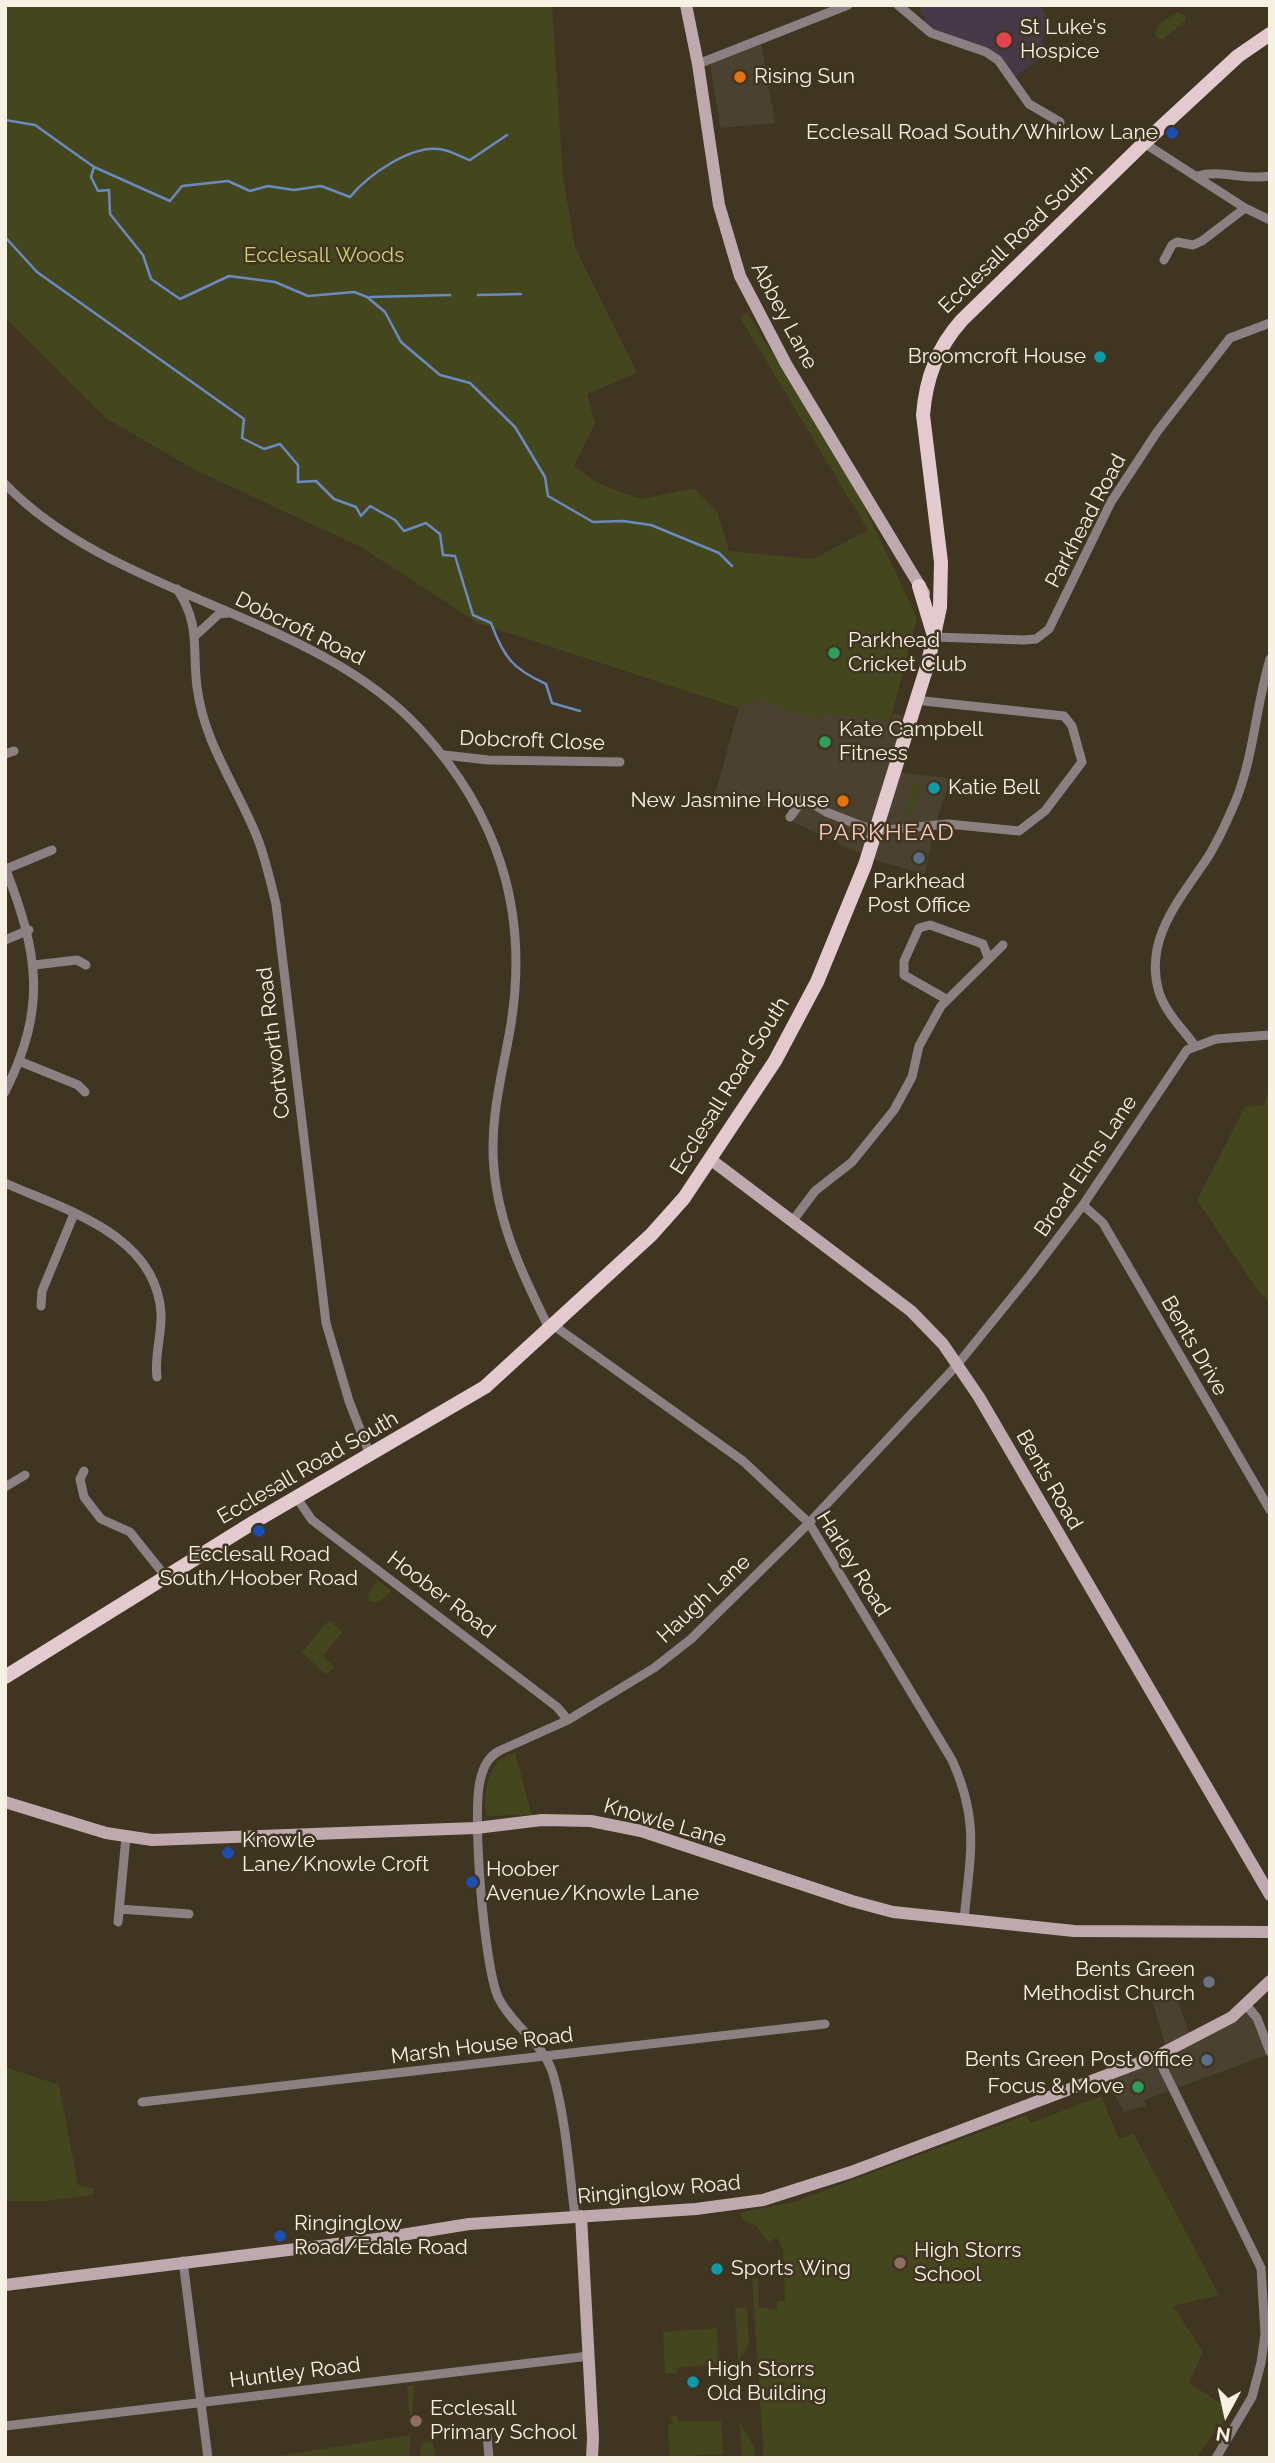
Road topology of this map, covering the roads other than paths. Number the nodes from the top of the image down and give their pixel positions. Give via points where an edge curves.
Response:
1 (685, 5) edge
2 (848, 5) edge
3 (898, 5) edge
4 (1270, 34) edge
5 (698, 64) junction
6 (1060, 122) dead end
7 (1144, 142) junction
8 (1198, 176) junction
9 (1270, 176) edge
10 (1245, 208) junction
11 (1270, 220) edge
12 (1164, 260) dead end
13 (1270, 323) edge
14 (5, 484) edge
15 (941, 562) junction
16 (917, 583) junction
17 (176, 588) junction
18 (940, 607) junction
19 (229, 612) junction
20 (196, 635) junction
21 (934, 637) junction
22 (1270, 659) edge
23 (915, 700) junction
24 (444, 755) junction
25 (620, 762) dead end
26 (790, 817) dead end
27 (875, 831) junction
28 (52, 850) dead end
29 (6, 868) edge
30 (29, 930) junction
31 (5, 940) edge
32 (1003, 945) dead end
33 (988, 957) junction
34 (34, 965) junction
35 (86, 965) dead end
36 (946, 999) junction
37 (1270, 1035) edge
38 (1195, 1046) junction
39 (19, 1061) junction
40 (5, 1092) edge
41 (85, 1092) dead end
42 (710, 1159) junction
43 (5, 1183) edge
44 (1083, 1205) junction
45 (74, 1214) junction
46 (794, 1219) junction
47 (41, 1306) dead end
48 (551, 1326) junction
49 (957, 1365) junction
50 (157, 1377) dead end
51 (370, 1455) junction
52 (84, 1471) dead end
53 (25, 1475) dead end
54 (5, 1487) edge
55 (296, 1497) junction
56 (1270, 1510) edge
57 (809, 1523) junction
58 (166, 1577) junction
59 (5, 1677) edge
60 (568, 1720) junction
61 (5, 1802) edge
62 (476, 1828) junction
63 (126, 1838) junction
64 (1270, 1895) edge
65 (120, 1909) junction
66 (189, 1914) dead end
67 (964, 1920) junction
68 (118, 1922) dead end
69 (1270, 1932) edge
70 (1270, 1980) edge
71 (1247, 2006) junction
72 (825, 2024) dead end
73 (1270, 2052) edge
74 (1157, 2056) junction
75 (545, 2057) junction
76 (142, 2102) dead end
77 (578, 2216) junction
78 (183, 2261) junction
79 (1265, 2266) edge
80 (5, 2285) edge
81 (589, 2356) junction
82 (201, 2402) junction
83 (5, 2427) edge
84 (486, 2434) dead end
85 (208, 2458) edge
86 (489, 2458) edge
87 (592, 2458) edge
88 (1216, 2458) edge

1 - 5 street, Abbey Lane
2 - 5 street
3 - 6 street via 930,33 998,60 1030,104
4 - 7 main road, Ecclesall Road South via 1238,56
5 - 16 street, Abbey Lane via 716,193 740,276 786,364
7 - 8 street
7 - 15 main road, Ecclesall Road South via 962,320 940,348 923,415
8 - 9 street via 1215,172 1246,179
8 - 10 street
10 - 11 street
10 - 12 street via 1202,241 1172,245
13 - 21 street, Parkhead Road via 1230,338 1157,432 1111,502 1049,629 1036,639 1024,640
14 - 17 street, Dobcroft Road via 63,531
15 - 16 main road via 932,577
15 - 18 main road, Ecclesall Road South
16 - 18 street, Abbey Lane
16 - 21 main road
17 - 19 street, Dobcroft Road
17 - 20 street, Cortworth Road via 188,605
18 - 21 main road, Ecclesall Road South
19 - 20 street via 219,614
19 - 24 street, Dobcroft Road via 362,678
20 - 51 street, Cortworth Road via 197,686 205,729 255,830 276,904 326,1323
21 - 23 main road, Ecclesall Road South
22 - 38 street via 1247,769 1235,802 1214,846 1170,914 1158,946 1159,992
23 - 27 main road, Ecclesall Road South
23 - 27 street via 1064,716 1072,726 1082,762 1045,811 1019,831 948,824
24 - 25 street, Dobcroft Close
24 - 48 street, Dobcroft Road via 494,841 515,916 516,989 495,1107 494,1168 504,1225
26 - 27 street via 804,797 826,812
27 - 42 main road, Ecclesall Road South via 800,1018
28 - 29 street
29 - 30 street
30 - 31 street
30 - 34 street
32 - 33 street
33 - 36 street
33 - 36 street via 983,944 930,925 919,928 904,961 904,975
34 - 35 street via 78,960
34 - 39 street via 33,1010
36 - 46 street via 919,1046 901,1101 852,1162 815,1191
37 - 38 street via 1216,1039
38 - 44 street, Broad Elms Lane via 1180,1058
39 - 40 street
39 - 41 street
42 - 46 street, Bents Road
42 - 48 main road, Ecclesall Road South via 651,1235
43 - 45 street
44 - 49 street, Broad Elms Lane
44 - 56 street, Bents Drive via 1103,1223
45 - 47 street via 42,1291
45 - 50 street via 115,1234 146,1267 161,1313
46 - 49 street, Bents Road via 919,1318
48 - 51 main road, Ecclesall Road South via 485,1387
48 - 57 street, Harley Road via 743,1461
49 - 57 street, Haugh Lane
49 - 64 street, Bents Road
51 - 55 main road, Ecclesall Road South
52 - 58 street via 80,1479 84,1497 101,1519 130,1532
53 - 54 street
55 - 58 main road, Ecclesall Road South
55 - 60 street, Hoober Road via 312,1521 537,1690
57 - 60 street, Haugh Lane via 682,1646 635,1682
57 - 67 street, Harley Road via 964,1785 972,1836
58 - 59 main road, Ecclesall Road South
60 - 62 street, Haugh Lane via 487,1760 480,1781
61 - 63 street, Knowle Lane
62 - 63 street, Knowle Lane
62 - 67 street, Knowle Lane via 568,1819 614,1824 852,1901 893,1912
62 - 75 street via 493,1980 508,2013
63 - 65 street
65 - 66 street
65 - 68 street
67 - 69 street, Knowle Lane via 1124,1933
70 - 71 street, Ringinglow Road
71 - 73 street via 1257,2018
71 - 74 street, Ringinglow Road via 1212,2030
72 - 75 street, Marsh House Road
74 - 77 street, Ringinglow Road via 788,2193 726,2206
74 - 79 street
75 - 76 street, Marsh House Road
75 - 77 street via 554,2076
77 - 78 street, Ringinglow Road via 469,2224
77 - 81 street
78 - 80 street, Ringinglow Road
78 - 82 street
79 - 88 street via 1261,2363 1252,2397
81 - 82 street, Huntley Road
81 - 87 street
82 - 83 street, Huntley Road
82 - 85 street
84 - 86 street

